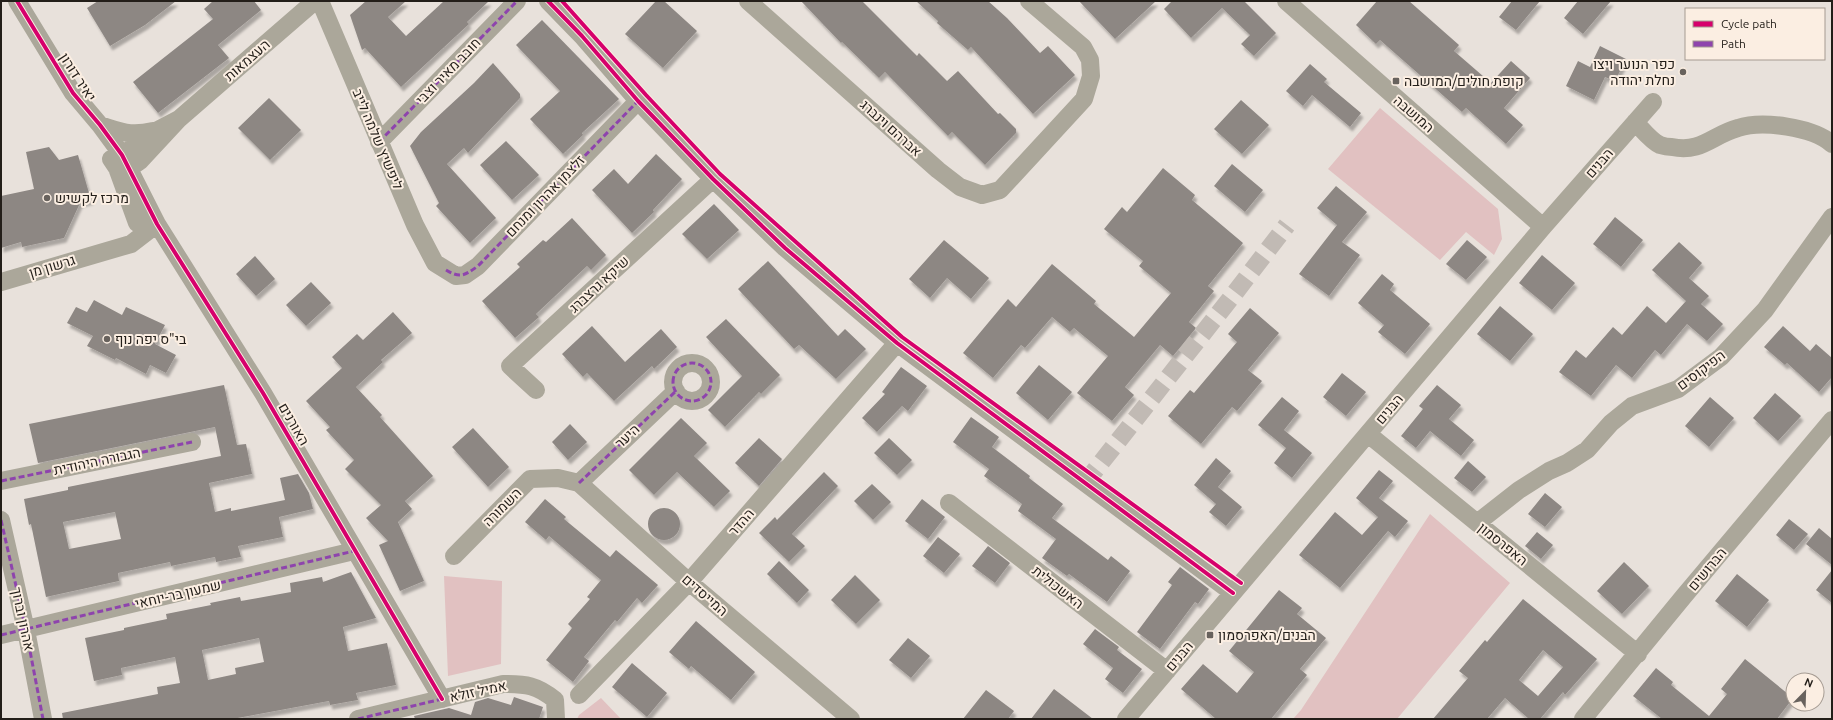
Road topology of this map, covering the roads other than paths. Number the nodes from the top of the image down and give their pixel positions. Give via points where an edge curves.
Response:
1 (16, 1) edge
2 (315, 1) edge
3 (320, 1) edge
4 (517, 1) edge
5 (548, 1) edge
6 (748, 1) edge
7 (1029, 1) edge
8 (1286, 1) edge
9 (78, 101) junction
10 (638, 101) junction
11 (1653, 102) dead end
12 (179, 119) junction
13 (1635, 122) junction
14 (100, 125) junction
15 (158, 130) junction
16 (379, 142) junction
17 (1832, 144) edge
18 (122, 164) junction
19 (714, 179) junction
20 (1832, 217) edge
21 (136, 223) junction
22 (158, 224) junction
23 (1543, 227) junction
24 (104, 251) junction
25 (446, 270) joint
26 (1, 282) edge
27 (897, 343) junction
28 (536, 390) dead end
29 (676, 390) dead end
30 (1832, 420) edge
31 (1368, 434) junction
32 (192, 442) dead end
33 (1, 481) edge
34 (579, 482) junction
35 (949, 503) dead end
36 (1, 520) edge
37 (1477, 523) junction
38 (354, 551) junction
39 (454, 556) dead end
40 (689, 582) junction
41 (1233, 593) junction
42 (26, 630) junction
43 (1, 635) edge
44 (1638, 654) junction
45 (1167, 671) junction
46 (579, 695) dead end
47 (442, 699) junction
48 (556, 718) edge
49 (43, 719) edge
50 (358, 719) edge
51 (850, 719) edge
52 (1126, 719) edge
53 (1584, 719) edge

1 - 9 street, יאיר דורון
2 - 12 street, העצמאות
3 - 16 street, ליפשיץ שלמה לייב
4 - 16 street, חובב מאיר וצבי
5 - 10 street
6 - 7 street, אברהם וינברג via 938,170 960,187 982,195 1000,190 1084,99 1091,76 1090,60 1083,47
8 - 23 street, המושבה
9 - 14 street, יאיר דורון
9 - 18 street, יאיר דורון via 84,120
10 - 19 street
10 - 25 street, זלצמן אהרון ומנחם via 478,266 465,275 456,276
11 - 13 street, הבנים
12 - 15 street, העצמאות
12 - 18 street, העצמאות via 140,161
13 - 17 street via 1659,145 1684,150 1703,145 1738,128 1764,125 1807,131
13 - 23 street, הבנים
14 - 15 street, העצמאות via 126,134
14 - 18 street, יאיר דורון
15 - 18 street, העצמאות
16 - 25 street, ליפשיץ שלמה לייב via 415,225 435,263
18 - 21 street
18 - 22 street, האורנים
19 - 27 street via 785,248
19 - 28 street, שיקא גרצברג via 510,366
20 - 37 street, הפיקוסים via 1764,310 1721,357 1678,389 1632,406 1611,423 1587,450 1519,490
21 - 22 street
21 - 24 street, גרשון מן
22 - 24 street, גרשון מן via 131,244
22 - 38 street, האורנים via 263,393
23 - 31 street, הבנים
24 - 26 street, גרשון מן
27 - 40 street, ההדר
27 - 41 street
29 - 34 street, היער
30 - 44 street, הברושים
31 - 37 street, האפרסמון
31 - 41 street, הבנים
32 - 33 street, הגבורה היהודית
34 - 39 street, השמורה via 558,478 530,478
34 - 40 street, המייסדים
35 - 45 street, האשכולית
36 - 42 street, אהרון וברוך
37 - 44 street, האפרסמון
38 - 42 street, שמעון בר-יוחאי
38 - 47 street, האורנים
40 - 46 street, ההדר
40 - 51 street, המייסדים
41 - 45 street, הבנים
42 - 43 street, שמעון בר-יוחאי
42 - 49 street, אהרון וברוך
44 - 53 street, הברושים
45 - 52 street, הבנים
47 - 48 street, אמיל זולא via 503,684 527,684 544,690 555,700
47 - 50 street, אמיל זולא

